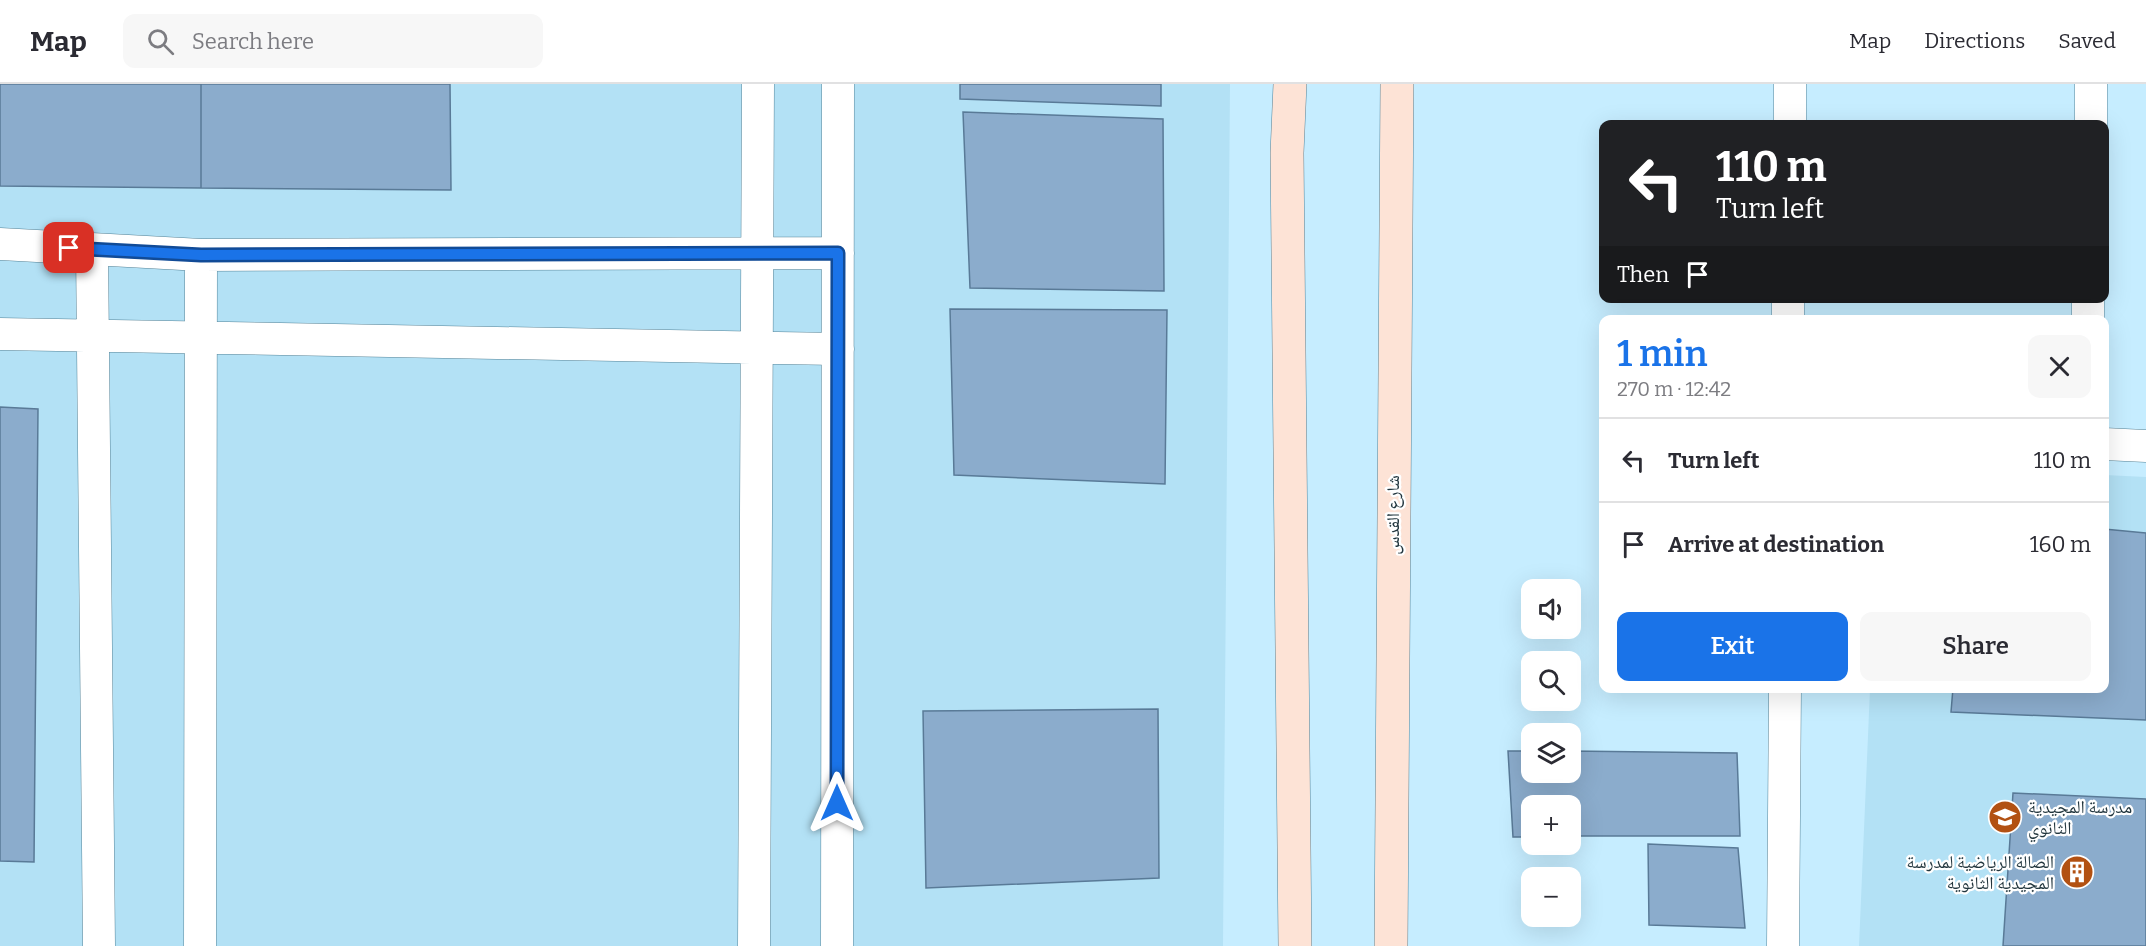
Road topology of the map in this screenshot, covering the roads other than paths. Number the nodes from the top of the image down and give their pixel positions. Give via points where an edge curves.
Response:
1 (758, 84) edge
2 (838, 84) edge
3 (1290, 84) edge
4 (1398, 84) edge
5 (1790, 84) edge
6 (2091, 84) edge
7 (1790, 120) edge
8 (2091, 120) edge
9 (0, 244) edge
10 (92, 249) junction
11 (838, 253) junction
12 (757, 254) junction
13 (201, 255) junction
14 (0, 334) edge
15 (93, 336) junction
16 (201, 338) junction
17 (757, 348) junction
18 (838, 349) junction
19 (2109, 444) edge
20 (2146, 446) edge
21 (1785, 693) edge
22 (99, 946) edge
23 (200, 946) edge
24 (754, 946) edge
25 (837, 946) edge
26 (1295, 946) edge
27 (1391, 946) edge
28 (1783, 946) edge

1 - 12 street
2 - 11 street
3 - 26 main road via 1287,153
4 - 27 main road, شارع القدس
5 - 7 street
6 - 8 street
9 - 10 street
10 - 13 street
10 - 15 street
11 - 12 street
11 - 18 street
12 - 13 street
12 - 17 street
13 - 16 street
14 - 15 street
15 - 16 street
15 - 22 street
16 - 17 street
16 - 23 street
17 - 18 street
17 - 24 street
18 - 25 street
19 - 20 street
21 - 28 street

